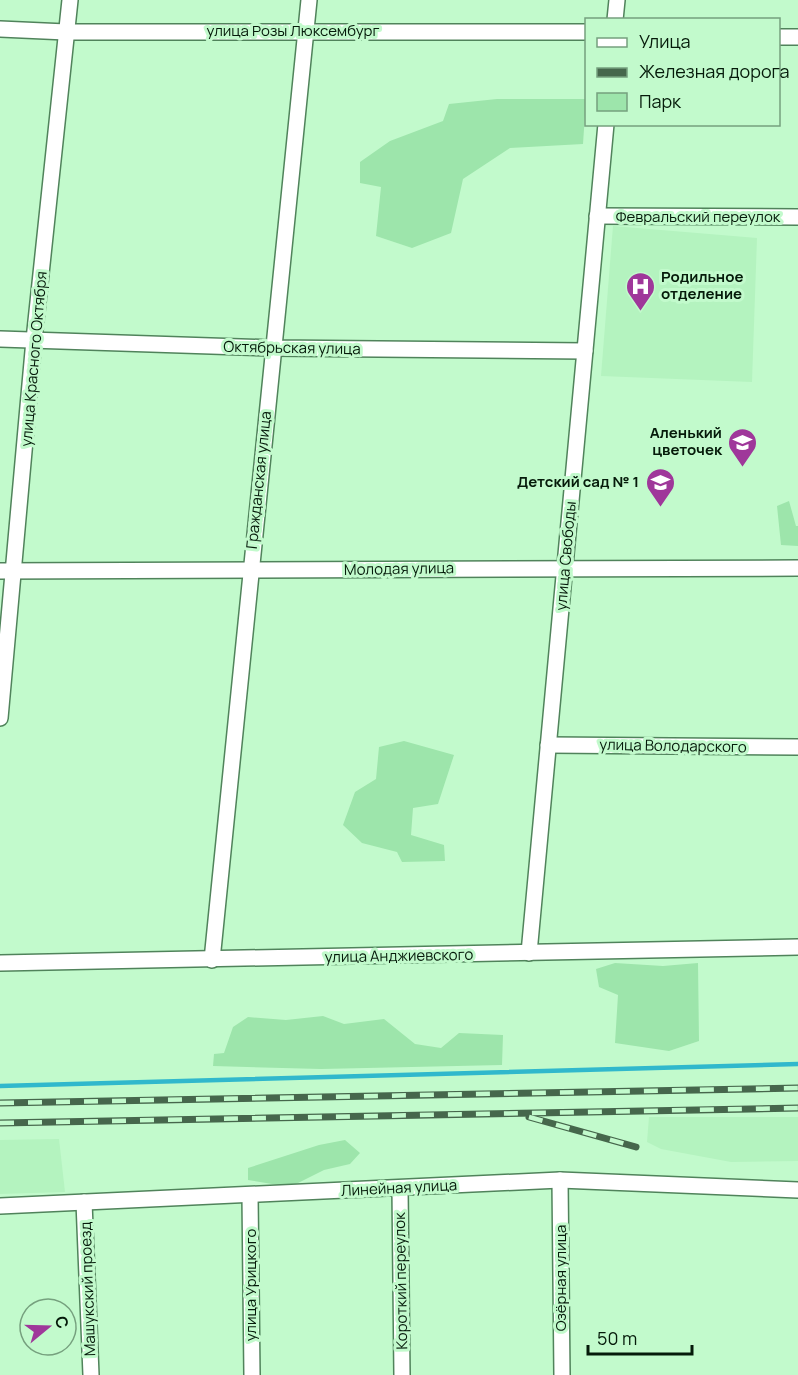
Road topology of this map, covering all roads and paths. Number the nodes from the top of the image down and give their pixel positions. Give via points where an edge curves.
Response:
1 (70, 0) edge
2 (309, 0) edge
3 (617, 0) edge
4 (615, 18) edge
5 (0, 29) edge
6 (307, 31) junction
7 (66, 32) junction
8 (585, 32) edge
9 (780, 37) edge
10 (798, 37) edge
11 (606, 126) edge
12 (597, 216) junction
13 (798, 217) edge
14 (0, 339) edge
15 (34, 340) junction
16 (273, 348) junction
17 (585, 351) junction
18 (565, 567) junction
19 (798, 568) edge
20 (8, 571) edge
21 (250, 571) junction
22 (0, 718) edge
23 (548, 745) junction
24 (798, 747) edge
25 (798, 947) edge
26 (529, 952) junction
27 (212, 960) junction
28 (0, 963) edge
29 (560, 1180) junction
30 (400, 1188) junction
31 (798, 1190) edge
32 (250, 1195) junction
33 (84, 1202) junction
34 (0, 1206) edge
35 (91, 1375) edge
36 (252, 1375) edge
37 (402, 1375) edge
38 (562, 1375) edge

1 - 7 street, улица Красного Октября
2 - 6 street, Гражданская улица
3 - 4 street
5 - 7 street, улица Розы Люксембург
6 - 7 street, улица Розы Люксембург
6 - 8 street, улица Розы Люксембург
6 - 16 street, Гражданская улица
7 - 15 street, улица Красного Октября
9 - 10 street
11 - 12 street, улица Свободы
12 - 13 street, Февральский переулок
12 - 17 street, улица Свободы
14 - 15 street, Октябрьская улица
15 - 16 street, Октябрьская улица
15 - 20 street, улица Красного Октября
16 - 17 street, Октябрьская улица
16 - 21 street, Гражданская улица
17 - 18 street, улица Свободы
18 - 19 street, Молодая улица
18 - 21 street, Молодая улица
18 - 23 street, улица Свободы
20 - 21 street, Молодая улица
20 - 22 street, улица Красного Октября
21 - 27 street, Гражданская улица
23 - 24 street, улица Володарского
23 - 26 street, улица Свободы
25 - 26 street, улица Анджиевского
26 - 27 street, улица Анджиевского
27 - 28 street, улица Анджиевского
29 - 30 street, Линейная улица
29 - 31 street, Линейная улица
29 - 38 street, Озёрная улица
30 - 32 street, Линейная улица
30 - 37 street, Короткий переулок
32 - 33 street, Линейная улица
32 - 36 street, улица Урицкого
33 - 34 street, Линейная улица
33 - 35 street, Машукский проезд

